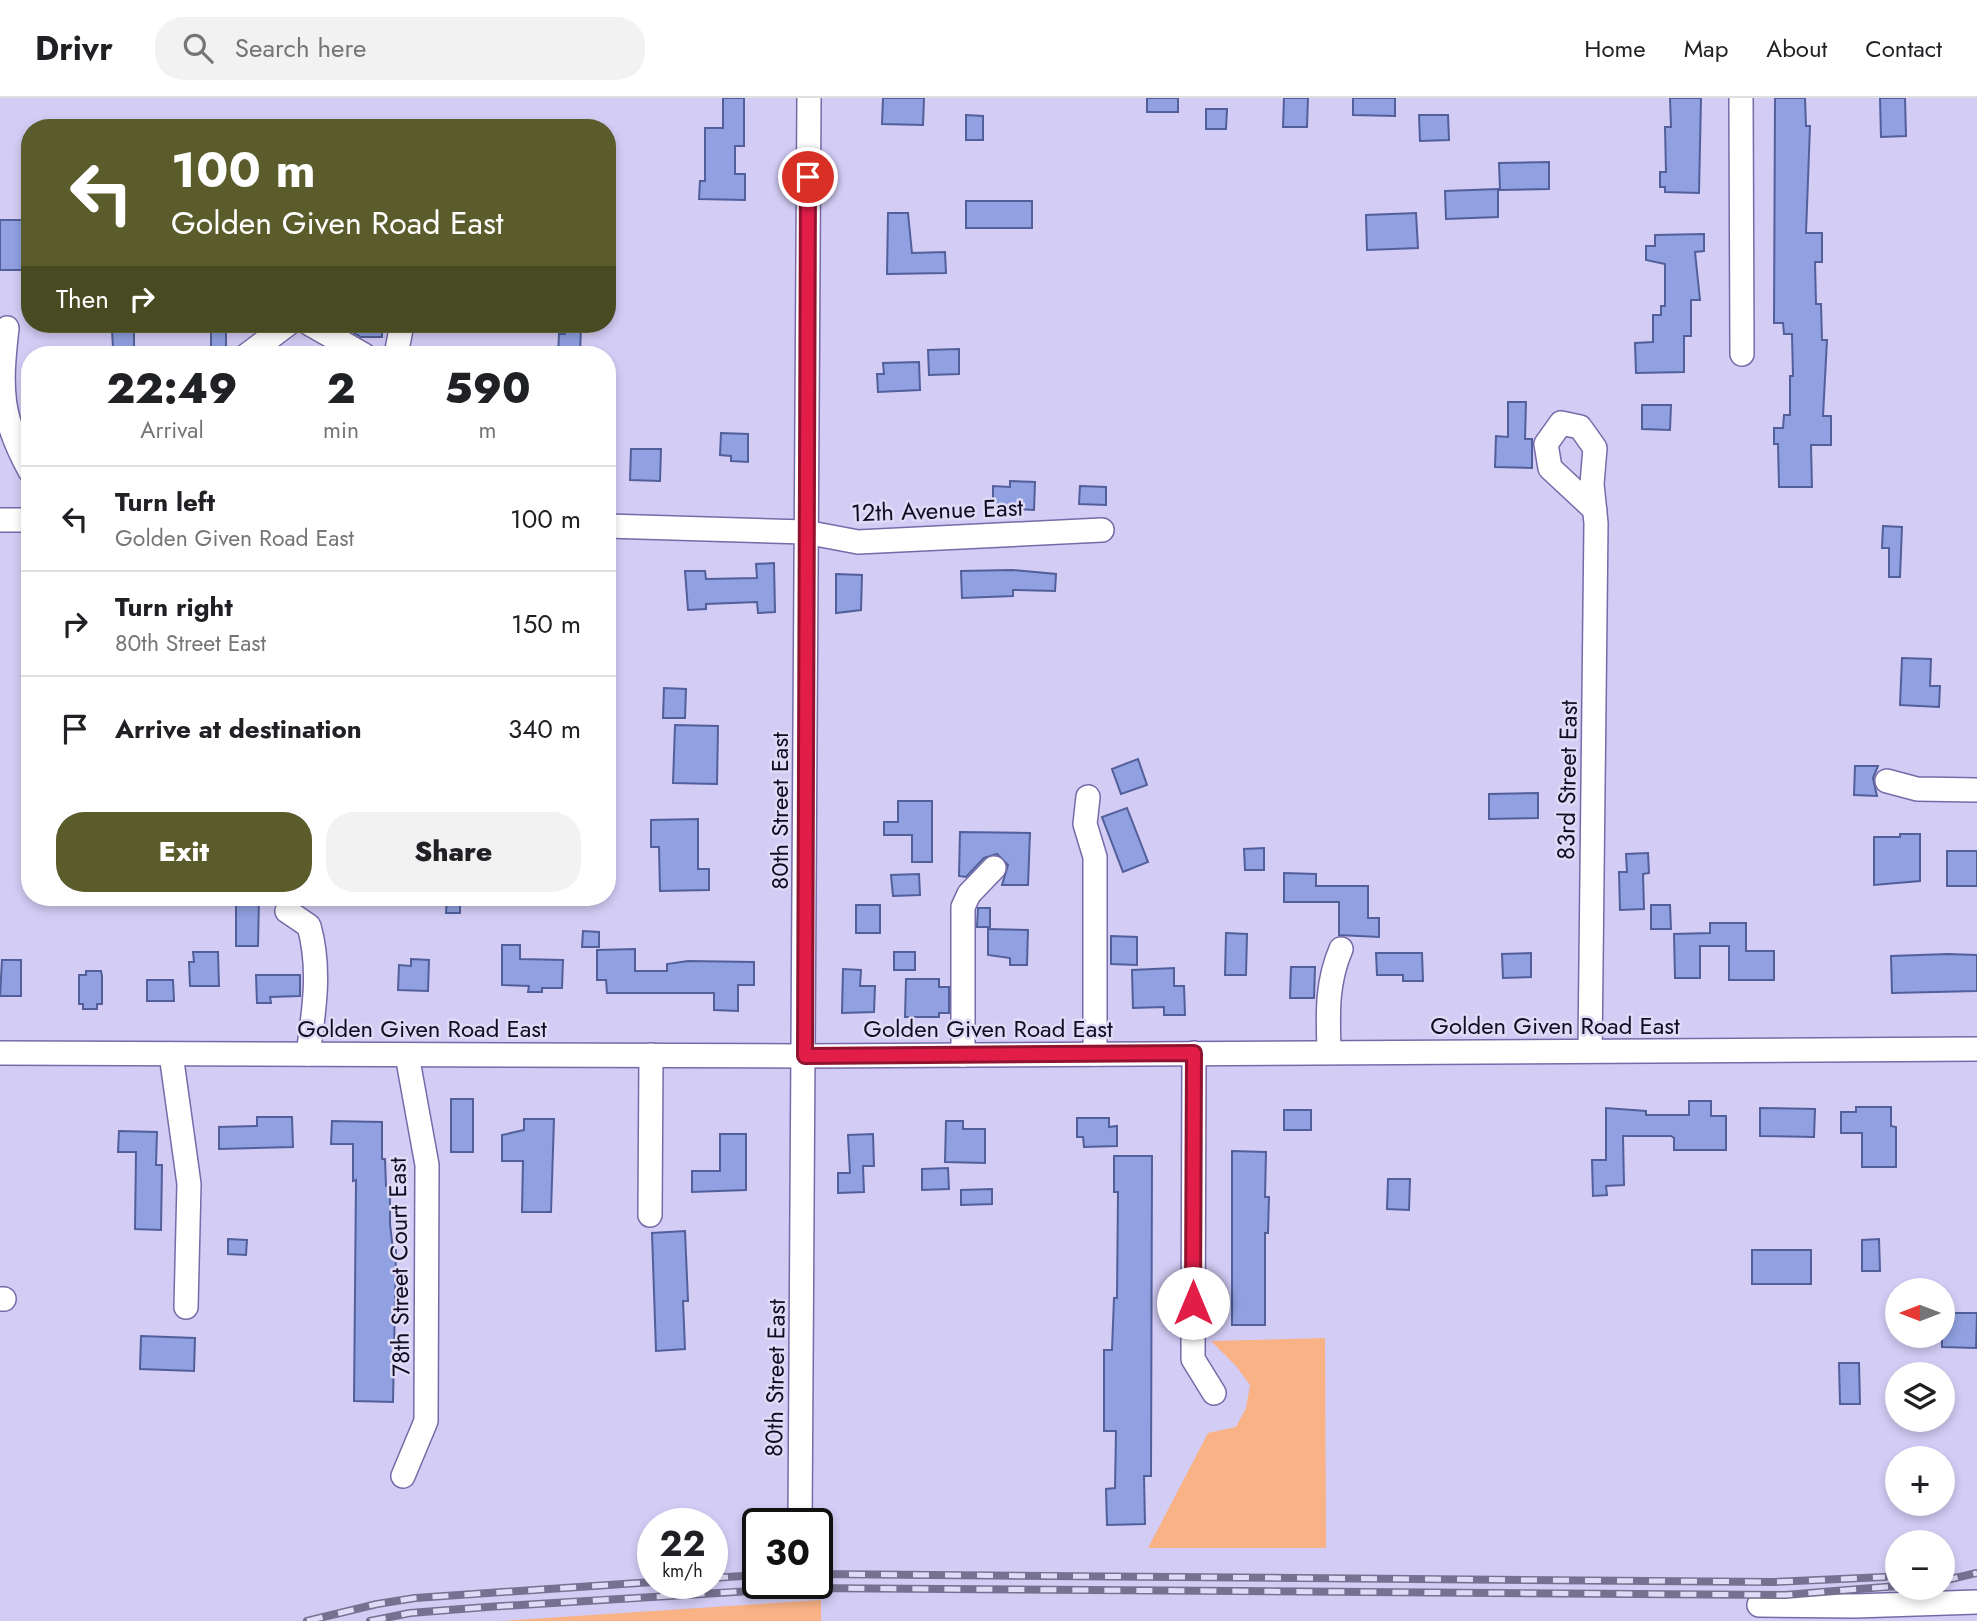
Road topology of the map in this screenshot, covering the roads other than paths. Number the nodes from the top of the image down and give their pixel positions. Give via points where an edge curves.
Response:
1 (809, 98) edge
2 (1741, 98) edge
3 (7, 328) dead end
4 (276, 333) edge
5 (326, 333) edge
6 (259, 346) edge
7 (349, 346) edge
8 (1742, 354) dead end
9 (21, 455) edge
10 (1595, 510) dead end
11 (0, 520) edge
12 (21, 520) edge
13 (616, 526) edge
14 (1102, 530) dead end
15 (805, 532) junction
16 (1887, 781) dead end
17 (1977, 790) edge
18 (1088, 797) dead end
19 (994, 868) dead end
20 (287, 911) dead end
21 (1341, 949) dead end
22 (1977, 1049) edge
23 (1590, 1051) junction
24 (1329, 1052) junction
25 (0, 1053) edge
26 (1194, 1053) junction
27 (171, 1054) junction
28 (308, 1054) junction
29 (1095, 1054) junction
30 (407, 1055) junction
31 (651, 1055) junction
32 (963, 1055) junction
33 (805, 1056) junction
34 (650, 1215) dead end
35 (186, 1307) dead end
36 (1214, 1393) dead end
37 (403, 1476) dead end
38 (800, 1508) edge
39 (1977, 1602) edge
40 (1759, 1605) dead end
41 (1855, 1614) edge

1 - 15 street, 80th Street East
2 - 8 street
3 - 9 street via 2,410
4 - 6 street
5 - 7 street
10 - 23 street, 83rd Street East
11 - 12 street
13 - 15 street, 12th Avenue East
14 - 15 street, 12th Avenue East via 858,542
15 - 33 street, 80th Street East
16 - 17 street via 1917,789
18 - 29 street via 1084,824 1095,858
19 - 32 street via 963,907
20 - 28 street via 309,926 315,947
21 - 24 street via 1327,996
22 - 23 street, Golden Given Road East
23 - 24 street, Golden Given Road East
24 - 26 street, Golden Given Road East
25 - 27 street, Golden Given Road East
26 - 29 street, Golden Given Road East
26 - 36 street via 1193,1359
27 - 28 street, Golden Given Road East
27 - 35 street via 189,1184
28 - 30 street, Golden Given Road East
29 - 32 street, Golden Given Road East
30 - 31 street, Golden Given Road East
30 - 37 street, 78th Street Court East via 427,1165 426,1421
31 - 33 street, Golden Given Road East
31 - 34 street
32 - 33 street, Golden Given Road East
33 - 38 street, 80th Street East
39 - 41 street
40 - 41 street

